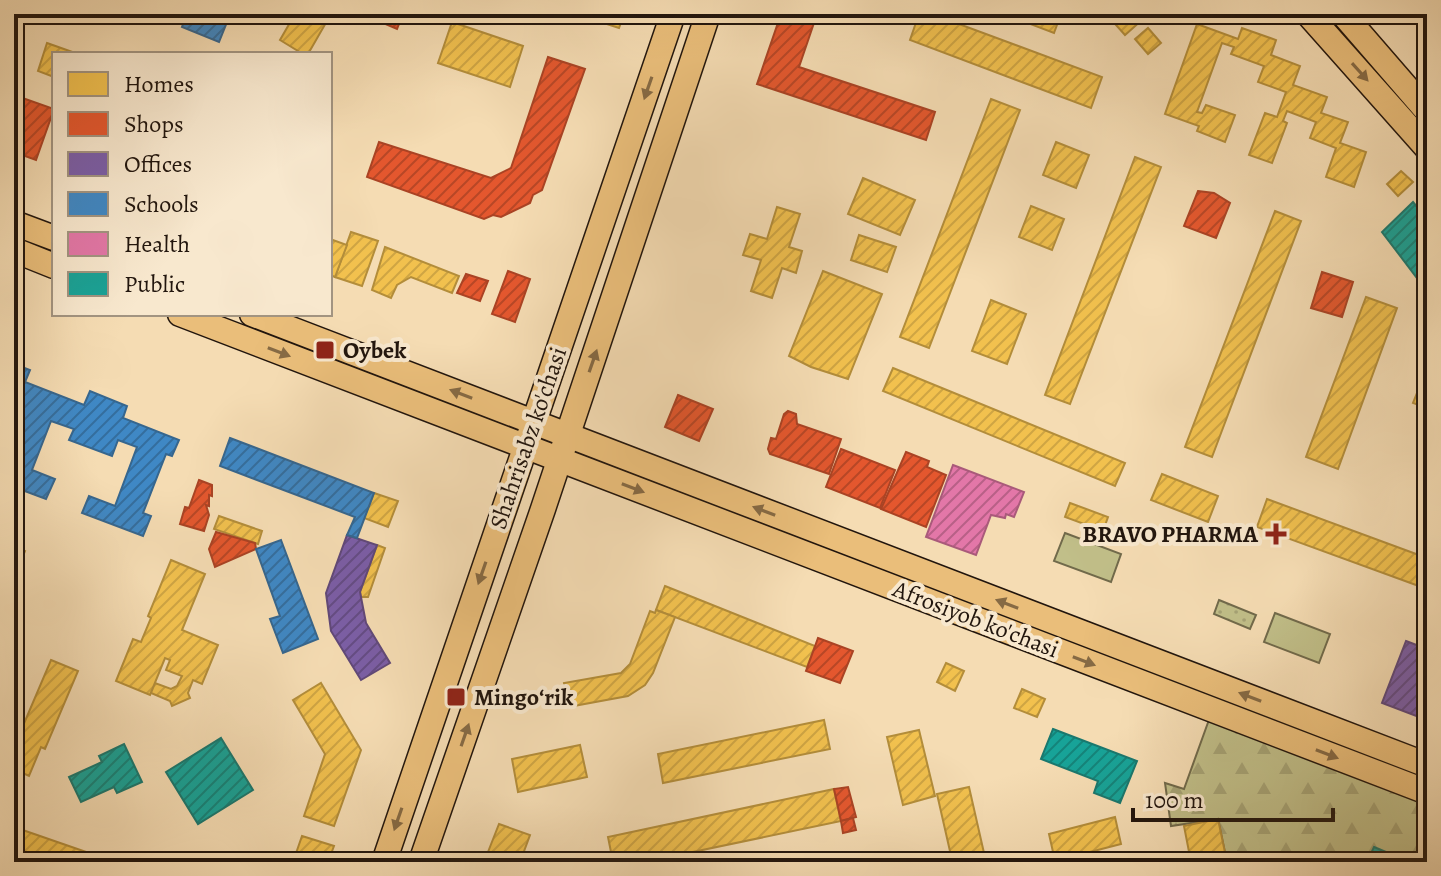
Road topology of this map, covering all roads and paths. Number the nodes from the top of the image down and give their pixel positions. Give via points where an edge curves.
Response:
1 (673, 14) edge
2 (708, 14) edge
3 (1308, 14) edge
4 (1343, 14) edge
5 (1427, 111) edge
6 (1427, 148) edge
7 (14, 223) edge
8 (52, 237) edge
9 (14, 250) edge
10 (52, 265) edge
11 (185, 316) edge
12 (257, 316) edge
13 (533, 422) junction
14 (568, 435) junction
15 (525, 446) junction
16 (560, 460) junction
17 (1427, 765) edge
18 (1427, 792) edge
19 (384, 862) edge
20 (421, 862) edge

1 -> 13 main road, Shahrisabz ko'chasi
14 -> 2 main road, Shahrisabz ko'chasi
3 -> 6 main road
4 - 5 main road
7 - 8 main road
9 - 10 main road
11 -> 15 main road, Afrosiyob ko'chasi
13 -> 12 main road, Afrosiyob ko'chasi
13 - 14 main road, Afrosiyob ko'chasi
13 - 15 main road, Shahrisabz ko'chasi
14 - 16 main road, Shahrisabz ko'chasi
17 -> 14 main road, Afrosiyob ko'chasi
15 - 16 main road, Afrosiyob ko'chasi
15 -> 19 main road, Shahrisabz ko'chasi
16 -> 18 main road, Afrosiyob ko'chasi
20 -> 16 main road, Shahrisabz ko'chasi

